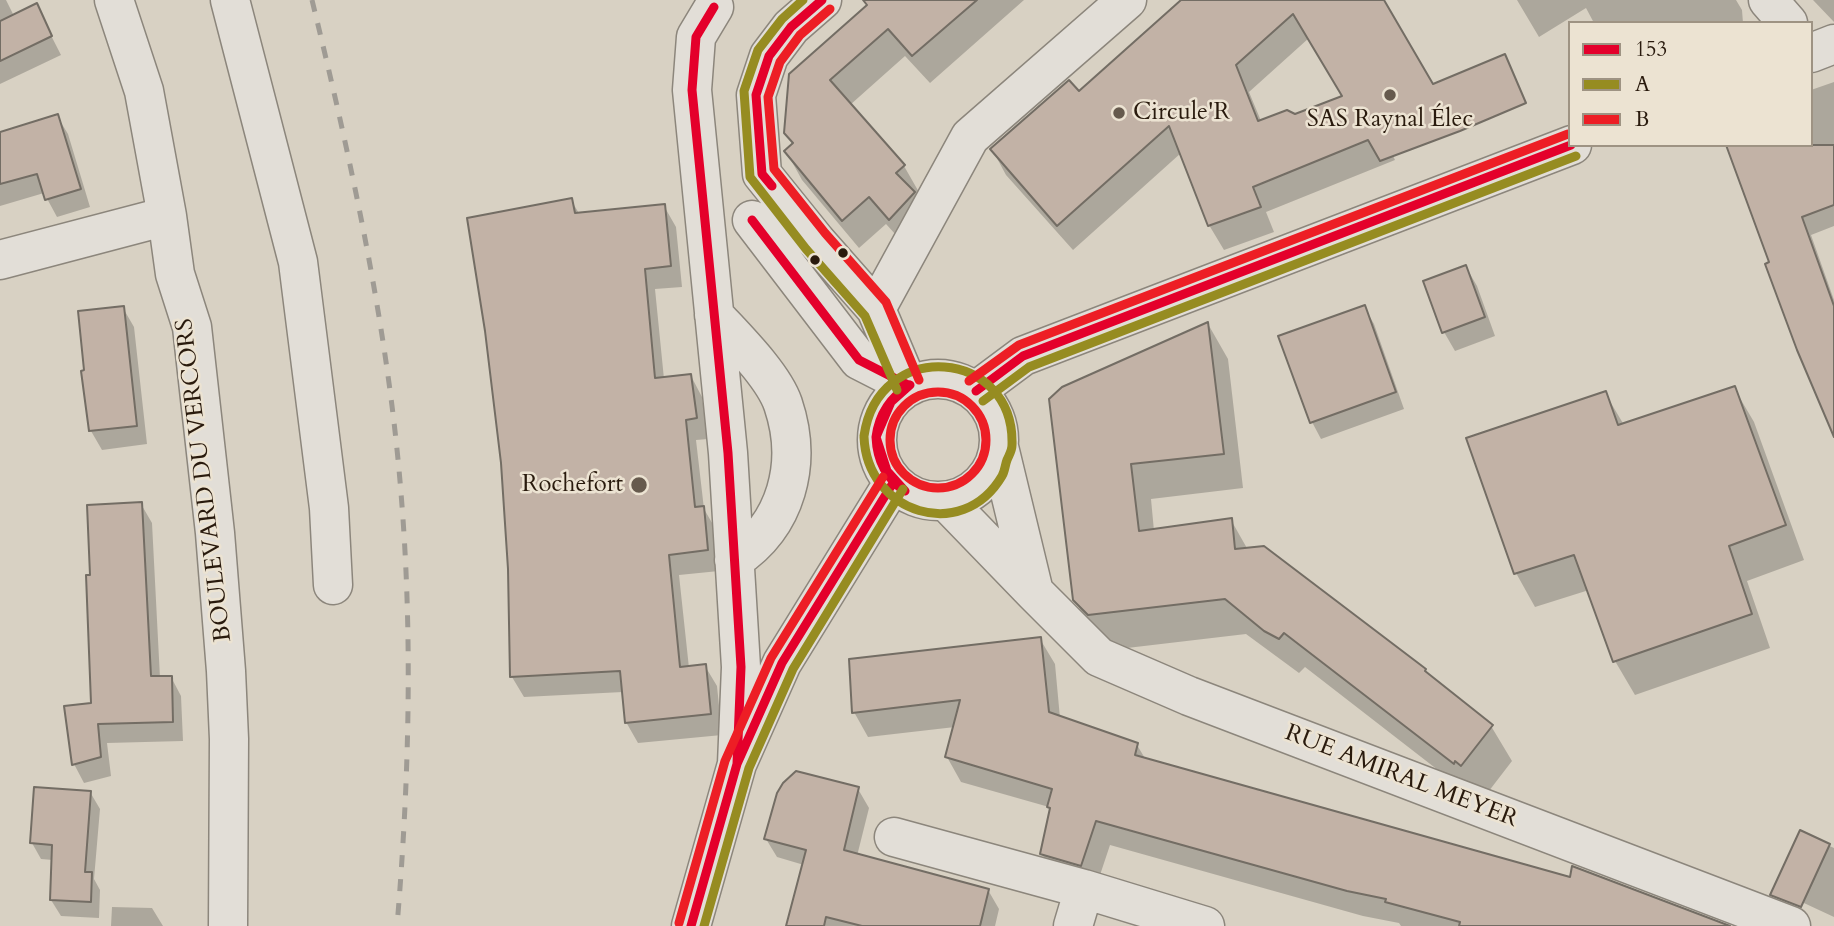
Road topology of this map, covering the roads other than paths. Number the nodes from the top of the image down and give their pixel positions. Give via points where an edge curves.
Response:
1 (114, 0) edge
2 (230, 0) edge
3 (822, 0) edge
4 (1127, 0) edge
5 (1768, 0) edge
6 (714, 7) dead end
7 (1786, 21) edge
8 (1568, 147) edge
9 (772, 186) junction
10 (167, 216) junction
11 (752, 219) junction
12 (0, 260) edge
13 (713, 299) junction
14 (876, 309) junction
15 (908, 386) junction
16 (976, 391) junction
17 (999, 447) junction
18 (894, 483) junction
19 (946, 501) junction
20 (734, 560) junction
21 (333, 585) dead end
22 (1034, 592) junction
23 (737, 764) junction
24 (894, 837) dead end
25 (1084, 889) junction
26 (228, 926) edge
27 (691, 926) edge
28 (1073, 926) edge
29 (1205, 926) edge
30 (1791, 926) edge

1 - 10 street, BOULEVARD DU VERCORS via 144,91
2 - 21 street via 298,262 329,508
3 - 9 street via 769,56 756,95 762,174
4 - 14 street via 970,137
5 - 7 street
6 - 13 street via 696,37 692,90
8 - 16 street via 1023,356
9 - 11 street
9 - 14 street
10 - 12 street
10 - 26 street, BOULEVARD DU VERCORS via 175,274 192,327 215,533 229,738
11 - 13 street
11 - 15 street via 859,360
13 - 20 street
13 - 20 street via 782,403 791,445 791,476 785,495 754,546
14 - 15 street
15 - 16 street via 943,378
15 - 18 street via 891,398 880,416 876,437 883,470
16 - 17 street via 990,406 998,426
17 - 19 street via 993,467 981,483 964,496
17 - 22 street
18 - 19 street via 909,495
18 - 23 street via 782,663
19 - 22 street, RUE AMIRAL MEYER
20 - 23 street via 741,667
22 - 30 street, RUE AMIRAL MEYER via 1099,657 1189,696
23 - 27 street
24 - 25 street
25 - 28 street
25 - 29 street

